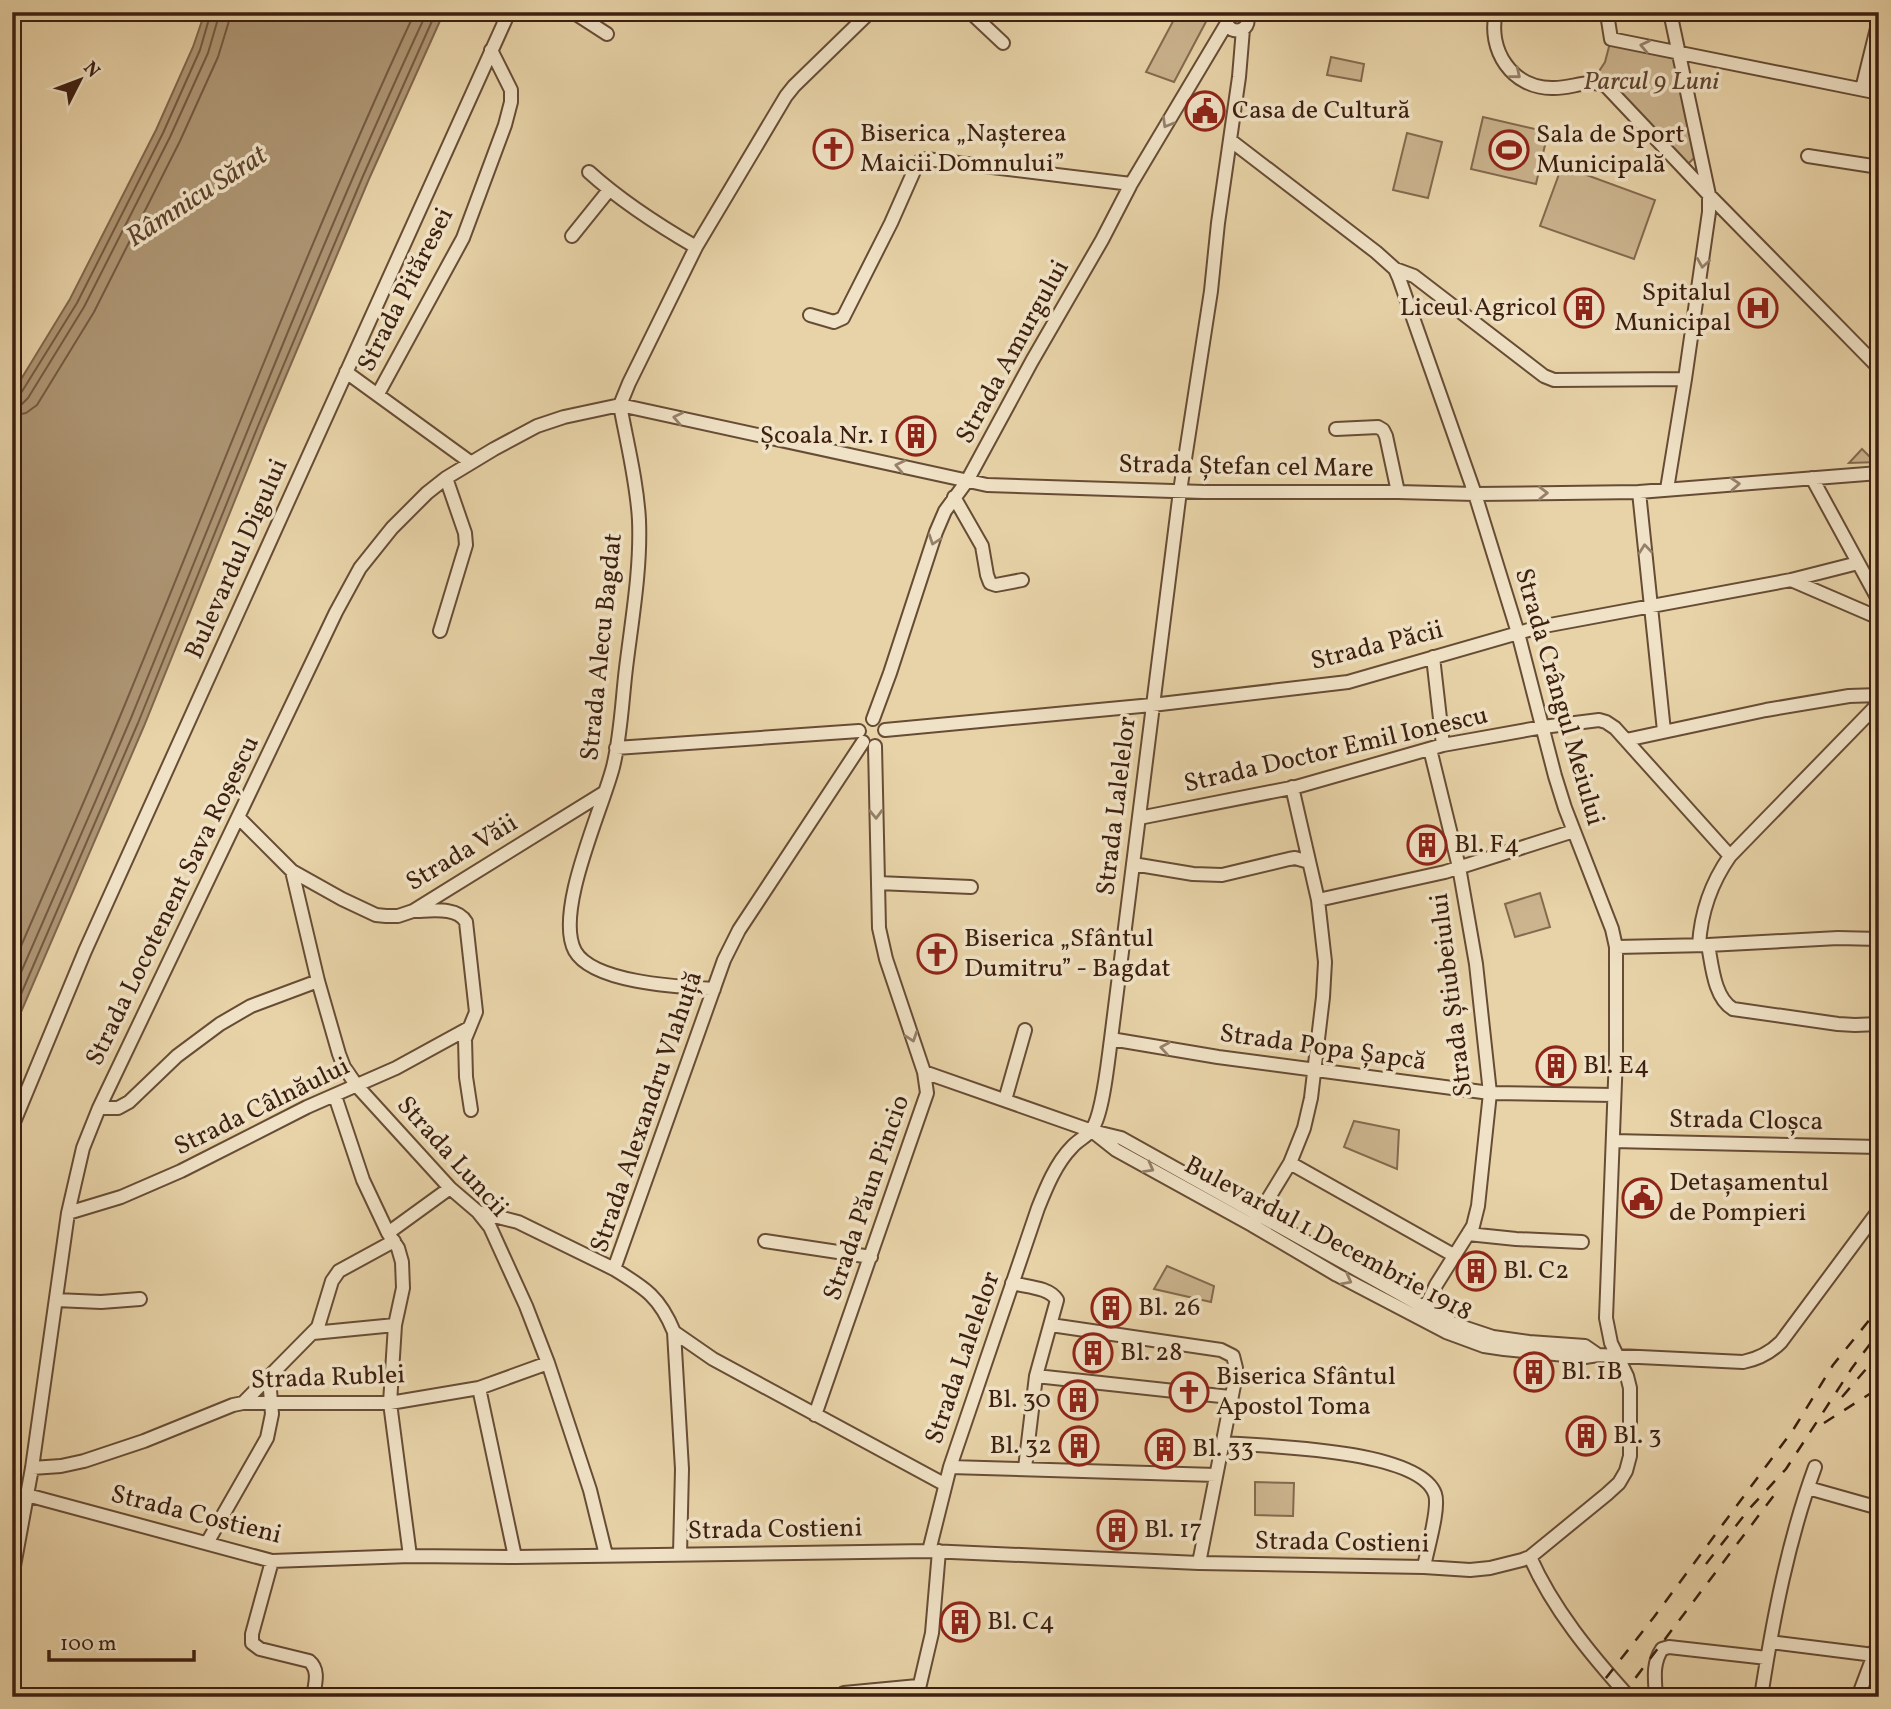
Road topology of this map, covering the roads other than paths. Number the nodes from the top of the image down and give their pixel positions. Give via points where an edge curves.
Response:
1 (509, 12) edge
2 (573, 12) edge
3 (870, 12) edge
4 (970, 12) edge
5 (1245, 12) edge
6 (1606, 12) edge
7 (1670, 12) edge
8 (1494, 13) edge
9 (1227, 16) edge
10 (1879, 20) edge
11 (1243, 29) junction
12 (607, 34) dead end
13 (1003, 43) dead end
14 (491, 50) junction
15 (1679, 53) junction
16 (1862, 89) junction
17 (1879, 93) edge
18 (1230, 140) junction
19 (1808, 156) dead end
20 (1879, 167) edge
21 (589, 172) dead end
22 (1131, 184) junction
23 (609, 190) junction
24 (1709, 195) junction
25 (572, 236) dead end
26 (696, 247) junction
27 (1395, 269) junction
28 (810, 315) dead end
29 (1879, 368) edge
30 (346, 372) junction
31 (1685, 379) junction
32 (378, 394) junction
33 (620, 405) junction
34 (1336, 429) dead end
35 (470, 462) junction
36 (1879, 473) edge
37 (446, 478) junction
38 (1812, 478) junction
39 (967, 481) junction
40 (1667, 489) junction
41 (1180, 491) junction
42 (1398, 492) junction
43 (1639, 492) junction
44 (1475, 494) junction
45 (954, 497) junction
46 (1858, 563) junction
47 (1023, 580) dead end
48 (1791, 580) junction
49 (1879, 601) edge
50 (1651, 607) junction
51 (1879, 618) edge
52 (440, 631) dead end
53 (1518, 633) junction
54 (1433, 657) junction
55 (1879, 695) edge
56 (1879, 703) edge
57 (1152, 705) junction
58 (873, 719) junction
59 (1543, 727) junction
60 (886, 730) junction
61 (1664, 730) junction
62 (866, 740) junction
63 (1626, 740) junction
64 (1437, 747) junction
65 (616, 748) junction
66 (1292, 788) junction
67 (605, 792) junction
68 (239, 818) junction
69 (1139, 818) junction
70 (1574, 831) junction
71 (1730, 856) junction
72 (1309, 862) junction
73 (1133, 864) junction
74 (1460, 867) junction
75 (292, 871) junction
76 (878, 883) junction
77 (971, 887) dead end
78 (1318, 900) junction
79 (413, 911) junction
80 (1879, 939) edge
81 (1703, 945) junction
82 (1616, 947) junction
83 (318, 981) junction
84 (714, 989) junction
85 (1879, 1024) edge
86 (469, 1028) junction
87 (1026, 1030) dead end
88 (1111, 1039) junction
89 (1315, 1069) junction
90 (924, 1072) junction
91 (357, 1086) junction
92 (1490, 1093) junction
93 (1614, 1095) junction
94 (335, 1096) junction
95 (1005, 1100) junction
96 (99, 1108) junction
97 (471, 1110) dead end
98 (12, 1127) edge
99 (1092, 1131) junction
100 (1613, 1141) junction
101 (1879, 1147) edge
102 (1290, 1163) junction
103 (450, 1188) junction
104 (1879, 1210) edge
105 (478, 1212) junction
106 (68, 1213) junction
107 (1255, 1220) junction
108 (1468, 1234) junction
109 (391, 1237) junction
110 (765, 1241) dead end
111 (1582, 1242) dead end
112 (1455, 1256) junction
113 (871, 1257) junction
114 (614, 1269) junction
115 (1012, 1283) junction
116 (140, 1299) dead end
117 (56, 1300) junction
118 (1422, 1314) junction
119 (395, 1325) junction
120 (1051, 1325) junction
121 (674, 1332) junction
122 (313, 1333) junction
123 (1617, 1356) junction
124 (548, 1363) junction
125 (1036, 1376) junction
126 (269, 1378) junction
127 (479, 1388) junction
128 (1230, 1397) junction
129 (243, 1403) junction
130 (390, 1403) junction
131 (272, 1404) junction
132 (815, 1415) junction
133 (1222, 1443) junction
134 (950, 1467) junction
135 (1815, 1467) dead end
136 (32, 1468) junction
137 (1025, 1468) junction
138 (1216, 1475) junction
139 (944, 1484) junction
140 (1808, 1488) junction
141 (27, 1496) junction
142 (1879, 1508) edge
143 (208, 1544) junction
144 (934, 1551) junction
145 (680, 1554) junction
146 (606, 1555) junction
147 (410, 1556) junction
148 (515, 1557) junction
149 (1530, 1558) junction
150 (272, 1561) junction
151 (1199, 1563) junction
152 (1423, 1567) junction
153 (12, 1577) edge
154 (1770, 1642) junction
155 (1877, 1647) edge
156 (1767, 1658) junction
157 (918, 1691) edge
158 (313, 1697) edge
159 (838, 1697) edge
160 (1629, 1697) edge
161 (1656, 1697) edge
162 (1761, 1697) edge
163 (1858, 1697) edge

1 - 14 street, Bulevardul Digului
2 - 12 street
3 - 26 street via 786,96
4 - 13 street
5 - 11 street, Strada Lalelelor via 1248,21
15 -> 6 street via 1611,39
7 - 15 street
8 -> 24 street via 1495,42 1514,74 1548,88 1592,82 1606,86
9 - 11 street via 1234,30
9 -> 22 street, Strada Amurgului
10 - 16 street
11 - 18 street, Strada Lalelelor
14 - 30 street, Bulevardul Digului
14 - 32 street, Strada Pităresei via 510,90 505,125 463,238
15 - 16 street
15 - 24 street
16 - 17 street
18 - 27 street, Strada Crângul Meiului
18 - 41 street, Strada Lalelelor
19 - 20 street
21 - 23 street
22 - 28 street via 920,161 843,318 834,322
22 - 39 street, Strada Amurgului
23 - 25 street
23 - 26 street
24 - 29 street
24 -> 31 street
26 - 33 street
27 - 31 street via 1414,276 1554,380
27 - 44 street, Strada Crângul Meiului
30 - 32 street
30 - 98 street, Bulevardul Digului via 85,951
31 - 40 street
32 - 35 street
33 - 35 street, Strada Locotenent Sava Roșescu via 548,422
39 -> 33 street, Strada Ștefan cel Mare
33 - 65 street, Strada Alecu Bagdat via 639,527 636,590
34 - 42 street via 1383,430
35 - 37 street, Strada Locotenent Sava Roșescu
36 - 38 street, Strada Ștefan cel Mare
37 - 52 street via 466,545
37 - 68 street, Strada Locotenent Sava Roșescu via 400,518 356,575
40 -> 38 street, Strada Ștefan cel Mare
38 - 46 street
39 - 41 street, Strada Ștefan cel Mare
39 - 45 street, Strada Amurgului
40 - 43 street, Strada Ștefan cel Mare
41 - 42 street, Strada Ștefan cel Mare
41 - 57 street, Strada Lalelelor
42 - 44 street, Strada Ștefan cel Mare
44 -> 43 street, Strada Ștefan cel Mare
50 -> 43 street
44 - 53 street, Strada Crângul Meiului
45 - 47 street via 982,546 990,583
45 -> 58 street, Strada Amurgului via 936,532
46 - 48 street, Strada Păcii
46 - 49 street
48 - 50 street, Strada Păcii
48 - 51 street
50 - 53 street, Strada Păcii
50 - 61 street
53 - 54 street, Strada Păcii
53 - 59 street, Strada Crângul Meiului
54 - 57 street, Strada Păcii via 1348,682
54 - 64 street, Strada Știubeiului
55 - 61 street via 1849,696
56 - 71 street
57 - 60 street, Strada Păcii
57 - 69 street, Strada Lalelelor
58 - 60 street
58 - 62 street via 864,723
59 - 63 street, Strada Doctor Emil Ionescu via 1598,720
59 - 64 street, Strada Doctor Emil Ionescu
59 - 70 street, Strada Crângul Meiului
60 - 62 street via 883,741
61 - 63 street
62 - 65 street
62 -> 76 street, Strada Păun Pincio
62 - 84 street, Strada Alexandru Vlahuță via 739,930
63 - 71 street, Strada Doctor Emil Ionescu
64 - 66 street, Strada Doctor Emil Ionescu
64 - 74 street, Strada Știubeiului
65 - 67 street, Strada Alecu Bagdat
66 - 69 street, Strada Doctor Emil Ionescu
66 - 72 street
67 - 79 street, Strada Văii
67 - 84 street, Strada Alecu Bagdat via 574,888 569,927 576,953 591,965 646,984
68 - 75 street, Strada Văii
68 - 96 street, Strada Locotenent Sava Roșescu
69 - 73 street, Strada Lalelelor
70 - 74 street
70 - 82 street, Strada Crângul Meiului
71 - 81 street via 1707,896
72 - 73 street via 1295,858 1209,875
72 - 78 street
73 - 88 street, Strada Lalelelor
74 - 78 street
74 - 92 street, Strada Știubeiului
75 - 79 street, Strada Văii via 376,915
75 - 83 street, Strada Luncii
76 - 77 street
76 -> 90 street, Strada Păun Pincio via 879,928 886,959
78 - 89 street via 1325,980
79 - 86 street via 453,912 466,922 475,1012
80 - 81 street
81 - 82 street
81 - 85 street via 1719,992 1733,1009 1838,1024
82 - 93 street, Strada Crângul Meiului
83 - 91 street, Strada Luncii via 339,1054
83 - 96 street via 251,1006 190,1046 129,1102 118,1108
84 - 114 street, Strada Alexandru Vlahuță
86 - 91 street, Strada Câlnăului
86 - 97 street via 465,1059
87 - 95 street
89 -> 88 street, Strada Popa Șapcă
88 - 99 street, Strada Lalelelor
89 - 92 street, Strada Popa Șapcă
89 - 102 street via 1304,1128
90 - 95 street, Bulevardul 1 Decembrie 1918
90 - 113 street, Strada Păun Pincio via 926,1097
91 - 94 street, Strada Câlnăului
91 - 103 street, Strada Luncii
92 - 93 street, Strada Popa Șapcă
92 - 108 street, Strada Știubeiului via 1478,1206
93 - 100 street, Strada Crângul Meiului
94 - 106 street, Strada Câlnăului via 149,1186
94 - 109 street via 363,1180
95 - 99 street, Bulevardul 1 Decembrie 1918
96 - 106 street, Strada Locotenent Sava Roșescu via 83,1148
99 - 107 street, Bulevardul 1 Decembrie 1918 via 1121,1138
99 - 115 street, Strada Lalelelor via 1066,1154 1047,1188
100 - 101 street, Strada Cloșca
100 - 123 street, Strada Crângul Meiului via 1606,1318
102 - 107 street
102 - 112 street
103 - 105 street, Strada Luncii
103 - 109 street
104 - 123 street, Bulevardul 1 Decembrie 1918 via 1781,1342 1768,1353 1743,1362
105 - 114 street via 518,1222
105 - 124 street, Strada Luncii via 497,1242
106 - 117 street, Strada Locotenent Sava Roșescu
107 - 118 street, Bulevardul 1 Decembrie 1918
108 - 111 street
108 - 112 street, Strada Știubeiului
109 - 119 street via 403,1273
109 - 122 street via 339,1271
110 - 113 street
112 - 118 street, Strada Știubeiului
113 - 132 street, Strada Păun Pincio
114 - 121 street, Strada Alexandru Vlahuță via 657,1300
115 - 120 street via 1055,1296
115 - 134 street, Strada Lalelelor
116 - 117 street
117 - 136 street, Strada Locotenent Sava Roșescu
118 - 123 street, Bulevardul 1 Decembrie 1918 via 1493,1337 1586,1346 1598,1355
119 - 122 street
119 - 130 street
120 - 125 street
120 - 128 street via 1221,1350 1233,1356 1236,1368
121 - 132 street
121 - 145 street, Strada Alexandru Vlahuță via 682,1480
122 - 126 street
123 - 149 street, Strada Crângul Meiului via 1630,1388 1626,1471 1607,1494
124 - 127 street, Strada Rublei
124 - 146 street, Strada Luncii
125 - 128 street
125 - 137 street
126 - 129 street
126 - 131 street
127 - 130 street, Strada Rublei
127 - 148 street
128 - 133 street
129 - 131 street, Strada Rublei
129 - 136 street, Strada Rublei via 84,1461
130 - 131 street, Strada Rublei
130 - 147 street
131 - 143 street via 267,1438
132 - 139 street
133 - 138 street
133 - 152 street via 1312,1448 1373,1459 1412,1472 1429,1484 1436,1497
134 - 137 street
134 - 139 street, Strada Lalelelor
135 - 140 street
136 - 141 street, Strada Locotenent Sava Roșescu
137 - 138 street
138 - 151 street
139 - 144 street, Strada Lalelelor
140 - 142 street
140 - 154 street
141 - 143 street, Strada Costieni
141 - 153 street, Strada Locotenent Sava Roșescu
143 - 150 street, Strada Costieni
144 - 145 street, Strada Costieni
144 - 151 street, Strada Costieni
144 - 157 street, Strada Lalelelor via 932,1633
145 - 146 street, Strada Costieni
146 - 148 street, Strada Costieni
147 - 148 street, Strada Costieni
147 - 150 street, Strada Costieni
149 - 152 street, Strada Costieni via 1470,1570
149 - 160 street via 1548,1594
150 - 158 street via 251,1639 260,1649 312,1663 316,1671
151 - 152 street, Strada Costieni
154 - 155 street
154 - 156 street
155 - 163 street
156 - 161 street via 1662,1649 1654,1674
156 - 162 street
157 - 159 street via 844,1693

